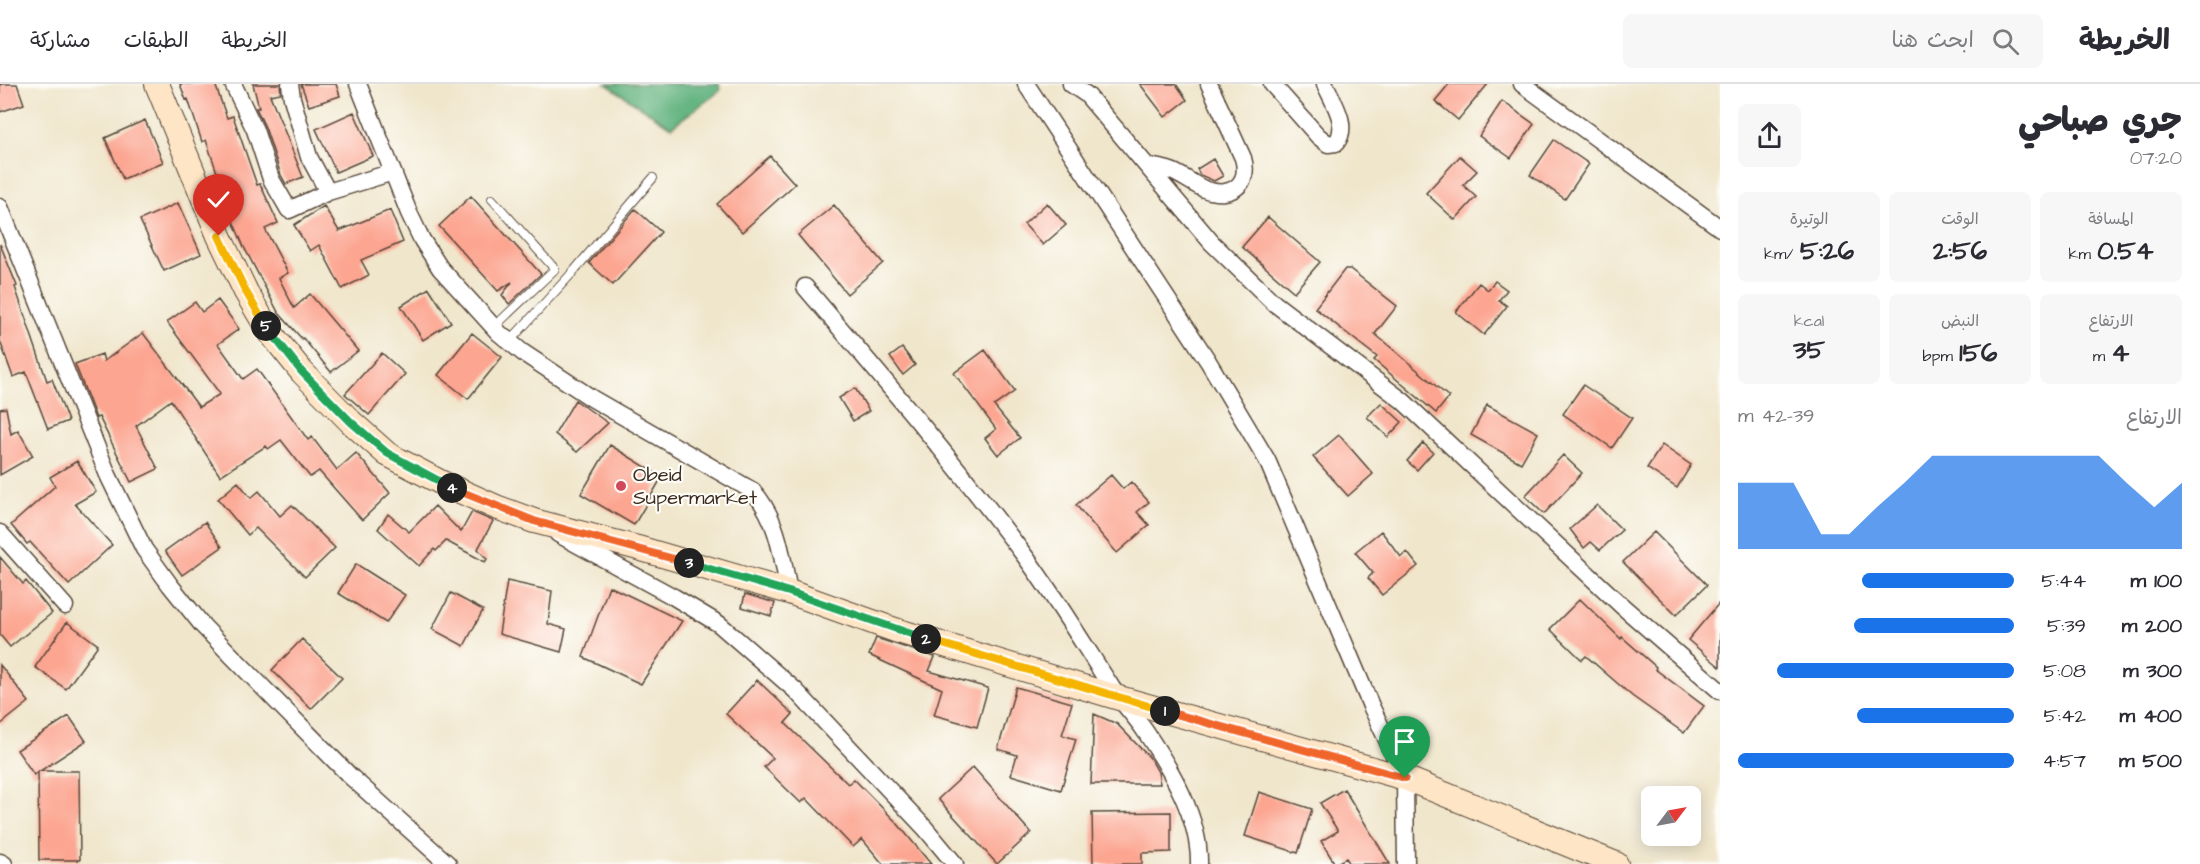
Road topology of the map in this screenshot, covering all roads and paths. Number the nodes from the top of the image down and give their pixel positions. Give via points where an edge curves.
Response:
1 (157, 84) edge
2 (233, 84) edge
3 (290, 84) edge
4 (358, 84) edge
5 (1026, 84) edge
6 (1071, 84) edge
7 (1209, 84) edge
8 (1272, 84) edge
9 (1325, 84) edge
10 (1522, 84) edge
11 (1148, 166) junction
12 (393, 172) junction
13 (653, 178) dead end
14 (328, 192) junction
15 (492, 199) dead end
16 (0, 207) edge
17 (1720, 228) edge
18 (806, 287) dead end
19 (494, 327) junction
20 (509, 342) junction
21 (534, 521) junction
22 (0, 533) edge
23 (789, 592) junction
24 (65, 606) dead end
25 (1720, 691) edge
26 (1119, 698) junction
27 (1405, 778) junction
28 (448, 864) edge
29 (955, 864) edge
30 (1199, 864) edge
31 (1406, 864) edge
32 (1616, 864) edge

1 - 21 main road via 246,292 269,331 302,372 387,453 442,483
2 - 14 street via 255,130 271,179 289,210
3 - 14 street via 309,157
4 - 12 street
5 - 27 street via 1208,361 1267,460
6 - 11 street via 1087,95
7 - 11 street via 1243,158 1246,169 1240,185 1214,192 1171,171
8 - 9 street via 1328,144 1336,143 1343,130
10 - 17 street
11 - 25 street via 1212,243 1274,303 1403,401 1622,606
12 - 14 street
12 - 19 street via 408,213 440,268
13 - 20 lane
15 - 19 lane via 555,268
16 - 28 street via 108,475 144,549 196,618 232,656 350,776
18 - 26 street via 933,438 1028,560
19 - 20 street
20 - 23 street via 593,399 753,491 772,521
21 - 23 main road
21 - 29 street via 719,624 795,690
22 - 24 street
23 - 26 main road via 895,630
26 - 27 main road
26 - 30 street via 1145,731 1179,790 1192,821
27 - 31 street
27 - 32 main road

